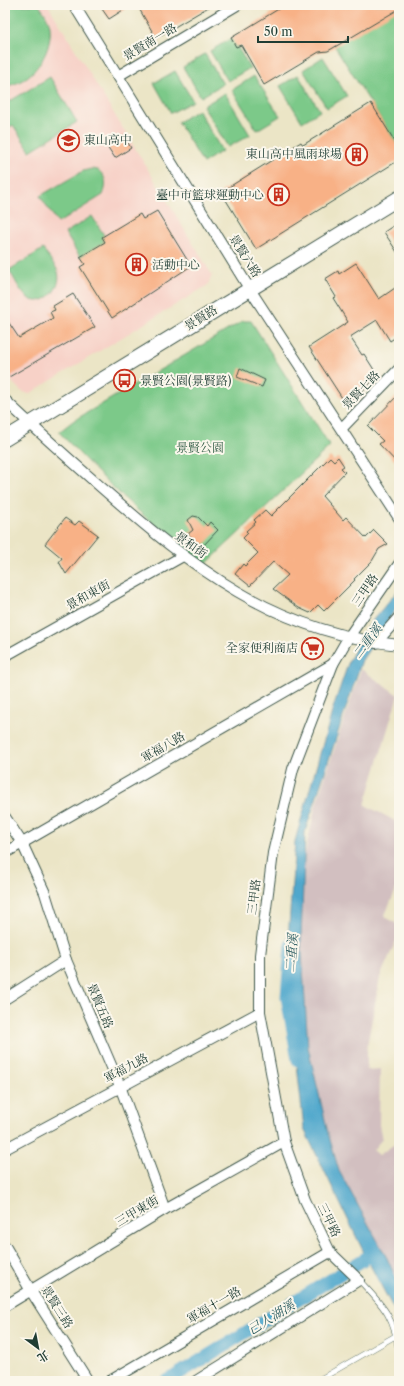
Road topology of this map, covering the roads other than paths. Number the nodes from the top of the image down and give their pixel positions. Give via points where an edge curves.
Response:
1 (74, 5) edge
2 (237, 5) edge
3 (118, 76) junction
4 (399, 198) edge
5 (249, 288) junction
6 (399, 369) edge
7 (5, 400) edge
8 (30, 424) junction
9 (342, 428) junction
10 (5, 439) edge
11 (399, 518) edge
12 (183, 556) junction
13 (399, 564) edge
14 (399, 617) edge
15 (348, 638) junction
16 (376, 643) junction
17 (399, 646) edge
18 (5, 656) edge
19 (333, 664) junction
20 (5, 817) edge
21 (22, 843) junction
22 (5, 853) edge
23 (66, 960) junction
24 (5, 999) edge
25 (260, 1012) junction
26 (120, 1086) junction
27 (284, 1142) junction
28 (5, 1149) edge
29 (165, 1209) junction
30 (5, 1246) edge
31 (330, 1252) junction
32 (359, 1280) junction
33 (31, 1291) junction
34 (5, 1306) edge
35 (397, 1335) junction
36 (399, 1353) edge
37 (88, 1381) edge
38 (110, 1381) edge
39 (196, 1381) edge
40 (317, 1381) edge

1 - 3 street, 景賢六路
2 - 3 street, 景賢南一路
3 - 5 street, 景賢六路
4 - 5 street, 景賢路
5 - 8 street, 景賢路
5 - 9 street, 景賢六路
6 - 9 street, 景賢七路
7 - 8 street, 景和街
8 - 10 street, 景賢路
8 - 12 street, 景和街
9 - 11 street, 景賢六路
12 - 15 street, 景和街 via 262,606 315,628
12 - 18 street, 景和東街
13 - 15 street, 三甲路
14 - 16 street
15 - 16 street, 景和街
15 - 19 street, 三甲路
16 - 17 street, 景和街
19 - 21 street, 軍福八路
19 - 25 street, 三甲路 via 294,769 273,853 260,954
20 - 21 street, 景賢五路
21 - 22 street, 軍福八路
21 - 23 street, 景賢五路 via 44,893
23 - 24 street
23 - 26 street, 景賢五路
25 - 26 street, 軍福九路
25 - 27 street, 三甲路
26 - 28 street, 軍福九路
26 - 29 street, 景賢五路
27 - 29 street, 三甲東街
27 - 31 street, 三甲路 via 305,1200
29 - 33 street, 三甲東街
30 - 33 street, 景賢三路
31 - 32 street
31 - 38 street, 軍福十一路
32 - 35 lane via 386,1310
32 - 39 street
33 - 34 street, 三甲東街
33 - 37 street, 景賢三路
35 - 36 lane
35 - 40 lane

